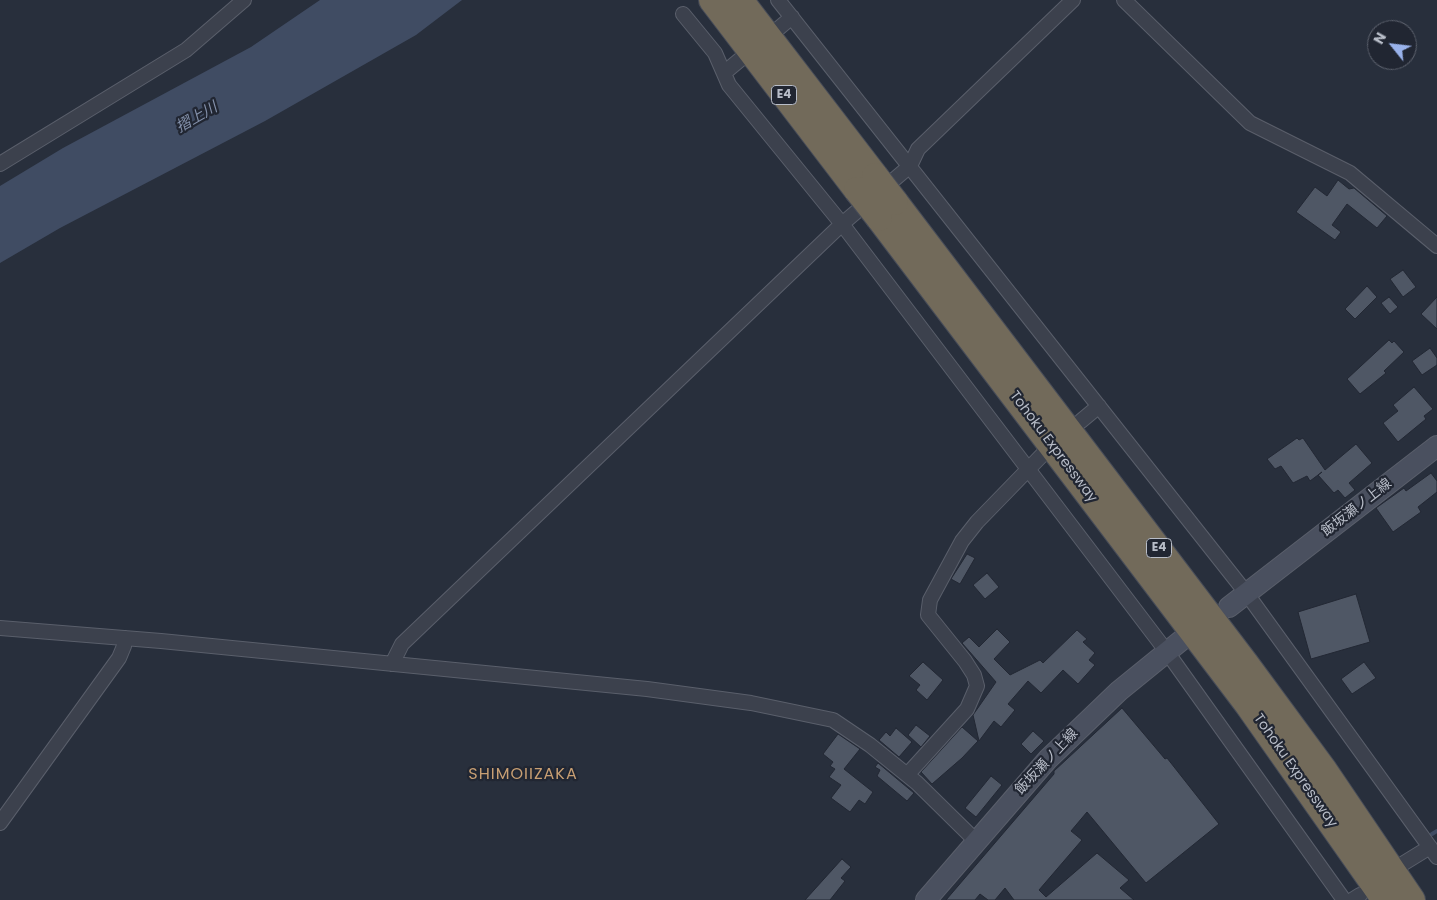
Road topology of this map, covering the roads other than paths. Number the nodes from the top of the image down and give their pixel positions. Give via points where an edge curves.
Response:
1 (244, 0) edge
2 (712, 0) edge
3 (740, 0) edge
4 (778, 0) edge
5 (1073, 0) edge
6 (1124, 0) edge
7 (683, 14) dead end
8 (792, 17) junction
9 (779, 28) dead end
10 (742, 58) dead end
11 (724, 73) junction
12 (0, 164) edge
13 (910, 166) junction
14 (866, 183) junction
15 (887, 210) junction
16 (842, 224) junction
17 (1437, 246) edge
18 (1099, 406) junction
19 (1081, 420) dead end
20 (1437, 446) edge
21 (1045, 452) dead end
22 (1028, 470) junction
23 (1247, 594) junction
24 (1229, 607) dead end
25 (0, 628) edge
26 (124, 638) junction
27 (1183, 639) dead end
28 (1167, 652) junction
29 (392, 664) junction
30 (907, 775) junction
31 (0, 823) edge
32 (976, 841) junction
33 (1433, 852) edge
34 (1404, 863) dead end
35 (926, 900) edge
36 (1344, 900) edge
37 (1385, 900) edge
38 (1412, 900) edge

1 - 12 street via 186,50
2 - 14 highway, Tohoku Expressway / E4
3 - 14 highway, Tohoku Expressway / E4
4 - 8 street
5 - 13 street via 918,149
6 - 17 street via 1250,123 1350,173
7 - 11 street via 715,53
8 - 9 street
8 - 13 street
10 - 11 street
11 - 16 street via 729,85
13 - 16 street
13 - 18 street
14 - 15 highway, Tohoku Expressway / E4, bridge
15 - 37 highway, Tohoku Expressway / E4 via 1248,705
15 - 38 highway, Tohoku Expressway / E4 via 1246,664 1324,770
16 - 22 street
16 - 29 street via 402,644
18 - 19 street
18 - 23 street
20 - 23 main road, 飯坂瀬ノ上線
21 - 22 street
22 - 28 street
22 - 30 street via 962,541 930,600 928,615 966,661 977,686 967,709
23 - 24 main road, 飯坂瀬ノ上線
23 - 33 street
25 - 26 street
26 - 29 street
26 - 31 street via 119,658
27 - 28 main road, 飯坂瀬ノ上線
28 - 32 main road, 飯坂瀬ノ上線 via 1072,734
28 - 36 street
29 - 30 street via 647,689 751,703 832,720
30 - 32 street
32 - 35 main road, 飯坂瀬ノ上線
33 - 34 street

